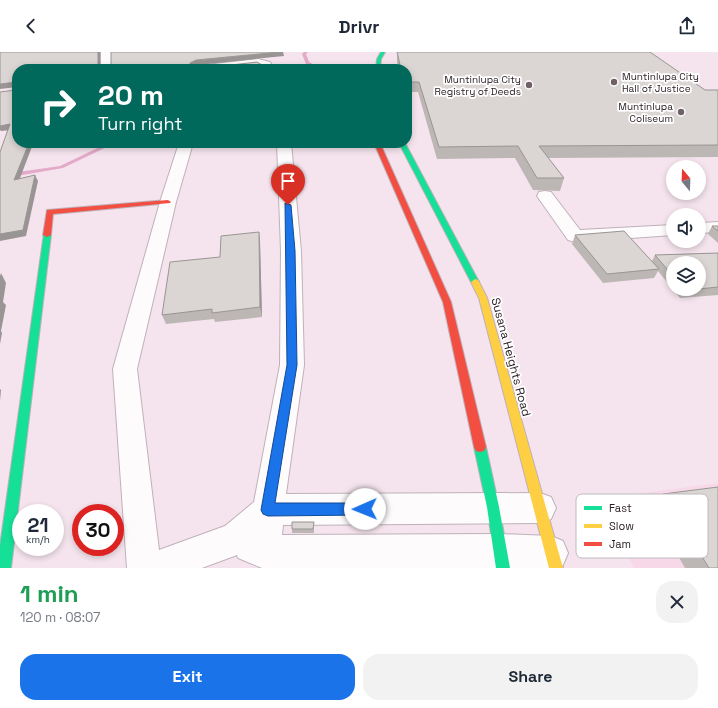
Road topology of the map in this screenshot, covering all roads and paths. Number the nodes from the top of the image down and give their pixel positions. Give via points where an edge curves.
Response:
1 (106, 52) edge
2 (383, 52) edge
3 (106, 64) edge
4 (241, 64) edge
5 (266, 64) edge
6 (378, 64) edge
7 (184, 148) edge
8 (284, 148) edge
9 (380, 148) edge
10 (405, 148) edge
11 (545, 196) edge
12 (168, 202) junction
13 (718, 227) edge
14 (706, 228) edge
15 (666, 230) edge
16 (493, 507) junction
17 (540, 508) junction
18 (268, 510) junction
19 (235, 539) junction
20 (264, 552) junction
21 (501, 559) edge
22 (553, 560) edge
23 (4, 568) edge
24 (144, 568) edge
25 (157, 568) edge

1 - 3 street
2 - 6 main road
4 - 5 street
7 - 12 street
8 - 18 street via 291,251 292,365
9 - 16 main road via 448,302
10 - 17 main road, Susana Heights Road via 483,298
11 - 15 street via 575,236
12 - 23 main road via 50,212
12 - 24 street via 126,370
13 - 14 street
16 - 17 street
16 - 18 street
16 - 21 main road
17 - 22 main road, Susana Heights Road
18 - 19 street
18 - 20 street
19 - 20 street
19 - 25 street
20 - 21 street
21 - 22 street

